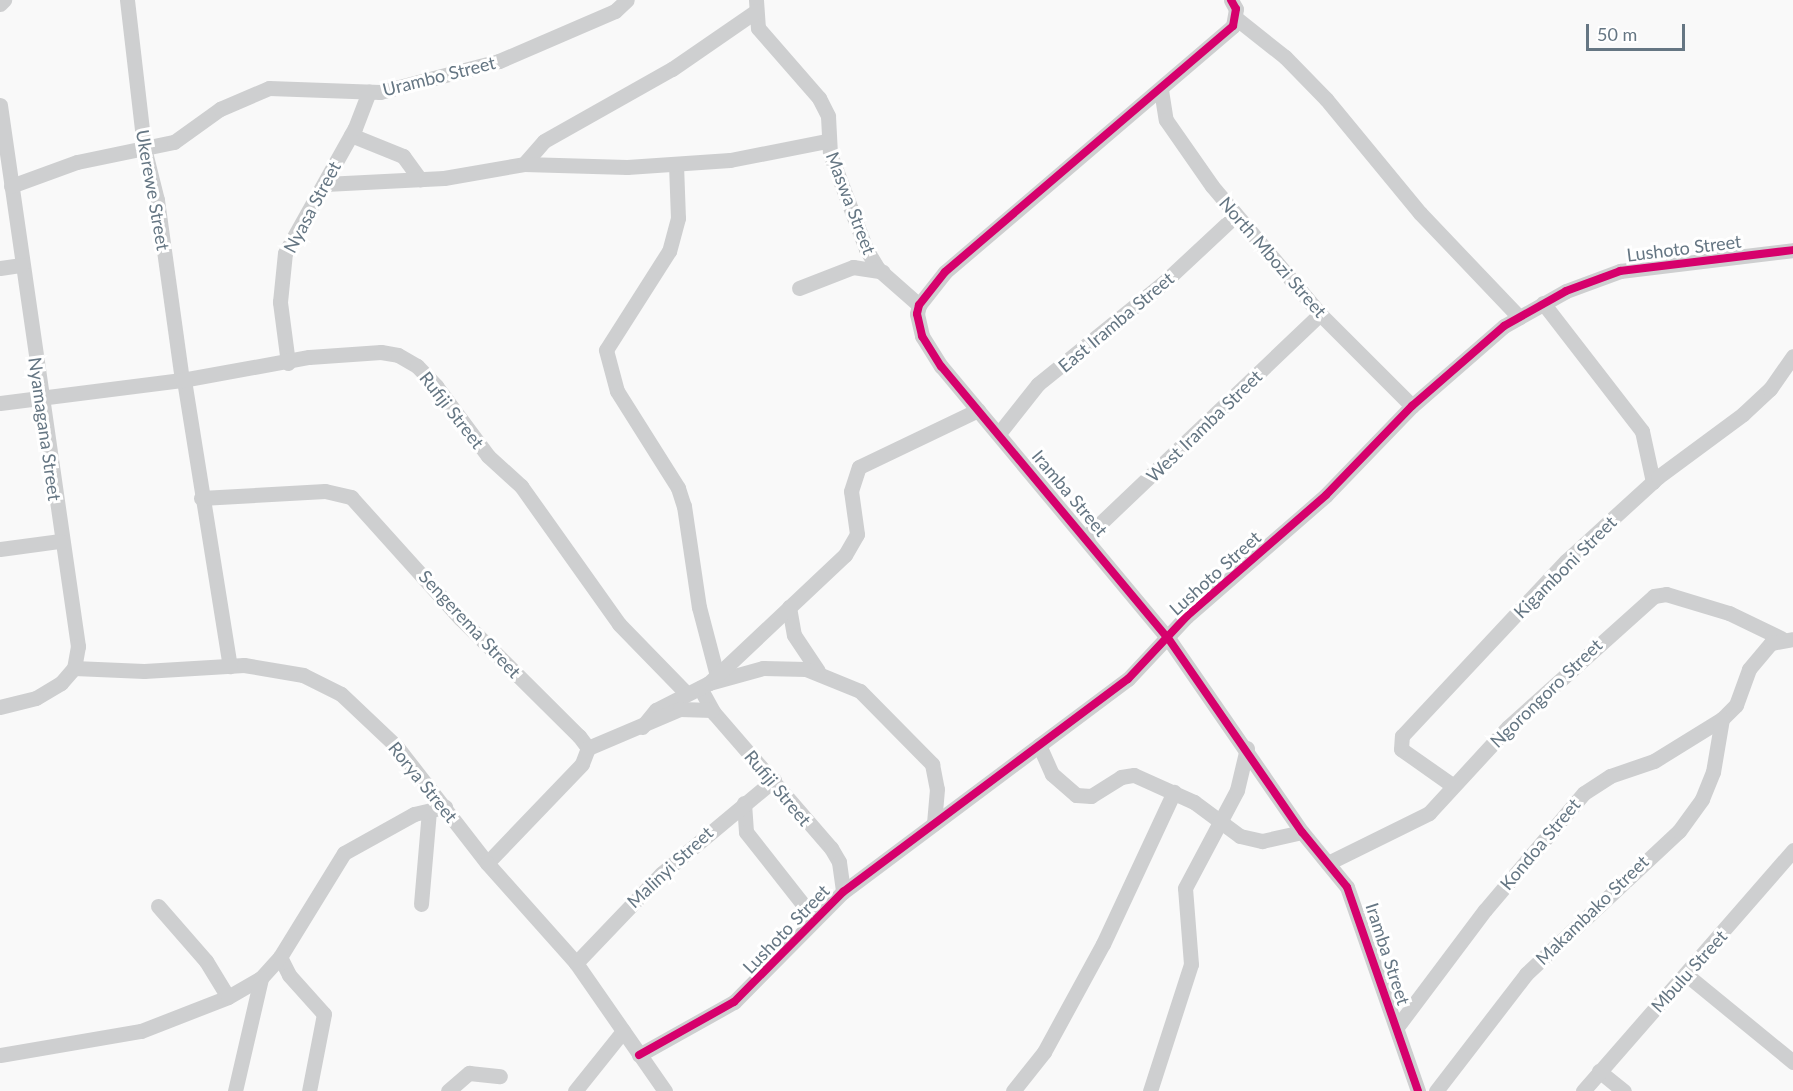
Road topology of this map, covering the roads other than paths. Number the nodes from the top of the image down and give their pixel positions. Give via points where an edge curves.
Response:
1 (4, 0) edge
2 (127, 0) edge
3 (627, 0) edge
4 (1231, 0) edge
5 (0, 3) edge
6 (756, 6) edge
7 (1237, 19) junction
8 (1161, 90) junction
9 (369, 92) junction
10 (0, 105) edge
11 (351, 135) junction
12 (828, 141) junction
13 (3, 143) edge
14 (144, 148) junction
15 (524, 164) junction
16 (676, 164) junction
17 (420, 179) junction
18 (325, 184) junction
19 (11, 186) junction
20 (1236, 215) junction
21 (1790, 248) edge
22 (22, 265) junction
23 (0, 268) edge
24 (883, 272) junction
25 (799, 288) dead end
26 (1543, 303) junction
27 (919, 305) junction
28 (1320, 314) junction
29 (1519, 316) junction
30 (1793, 356) edge
31 (288, 363) junction
32 (183, 380) junction
33 (39, 398) junction
34 (0, 402) edge
35 (1412, 406) junction
36 (978, 410) junction
37 (1000, 432) junction
38 (1653, 482) junction
39 (201, 498) junction
40 (1087, 536) junction
41 (60, 542) junction
42 (0, 549) edge
43 (789, 607) junction
44 (1168, 638) junction
45 (1787, 638) edge
46 (230, 666) junction
47 (74, 668) junction
48 (819, 671) junction
49 (703, 684) junction
50 (0, 707) edge
51 (712, 710) junction
52 (1722, 719) junction
53 (642, 727) junction
54 (1039, 745) junction
55 (588, 748) junction
56 (1247, 748) junction
57 (774, 780) junction
58 (1452, 785) junction
59 (1174, 792) junction
60 (744, 803) junction
61 (445, 807) junction
62 (429, 811) junction
63 (1219, 822) junction
64 (934, 824) junction
65 (1302, 832) junction
66 (1793, 850) edge
67 (487, 863) junction
68 (1328, 863) junction
69 (843, 892) junction
70 (421, 904) dead end
71 (158, 906) dead end
72 (813, 917) junction
73 (280, 957) junction
74 (576, 963) junction
75 (1688, 976) junction
76 (261, 978) junction
77 (228, 997) junction
78 (1397, 1027) junction
79 (623, 1031) junction
80 (0, 1055) edge
81 (639, 1055) junction
82 (1792, 1058) edge
83 (1599, 1071) junction
84 (500, 1076) dead end
85 (235, 1091) edge
86 (309, 1091) edge
87 (448, 1091) edge
88 (575, 1091) edge
89 (665, 1091) edge
90 (1013, 1091) edge
91 (1150, 1091) edge
92 (1418, 1091) edge
93 (1436, 1091) edge
94 (1583, 1091) edge
95 (1624, 1091) edge

1 - 5 street
2 - 14 street, Ukerewe Street
3 - 9 street, Urambo Street via 615,11 499,61
4 - 7 street
6 - 12 street, Maswa Street via 758,28 767,43 819,98 828,116
6 - 15 street via 672,69 544,141
7 - 8 street
7 - 29 street via 1285,57 1326,99 1420,213
8 - 20 street, North Mbozi Street via 1166,120
8 - 27 street via 951,266
9 - 11 street, Nyasa Street
9 - 14 street, Urambo Street via 270,88 220,109 174,142
10 - 13 street, Nyamagana Street
11 - 17 street via 403,156
11 - 18 street, Nyasa Street
12 - 16 street via 757,157
12 - 24 street, Maswa Street via 866,249
13 - 19 street, Nyamagana Street
14 - 19 street, Urambo Street via 77,162
14 - 32 street, Ukerewe Street via 157,201
15 - 16 street
15 - 17 street
16 - 49 street via 680,195 669,251 660,271 610,338 607,356 609,374 637,428 681,497 699,607
17 - 18 street
18 - 31 street, Nyasa Street via 285,254 280,302
19 - 22 street, Nyamagana Street
20 - 28 street, North Mbozi Street
20 - 37 street, East Iramba Street via 1162,285 1038,384
21 - 26 street, Lushoto Street via 1620,271
22 - 23 street
22 - 33 street, Nyamagana Street
24 - 25 street via 853,267
24 - 27 street, Maswa Street
26 - 29 street, Lushoto Street
26 - 38 street via 1642,430
27 - 36 street, Iramba Street via 922,336
28 - 35 street, North Mbozi Street
28 - 40 street, West Iramba Street
29 - 35 street, Lushoto Street via 1484,341
30 - 38 street, Kigamboni Street via 1770,389 1743,414
31 - 32 street, Rufiji Street
31 - 49 street, Rufiji Street via 381,352 417,366 488,456 521,486 619,624
32 - 33 street, Rufiji Street
32 - 39 street, Ukerewe Street
33 - 34 street, Rufiji Street
33 - 41 street, Nyamagana Street
35 - 44 street, Lushoto Street via 1354,469
36 - 37 street, Iramba Street
36 - 43 street via 860,467 851,491 857,534 852,546
37 - 40 street, Iramba Street
38 - 58 street, Kigamboni Street via 1566,561 1402,736 1401,749
39 - 46 street, Ukerewe Street
39 - 55 street, Sengerema Street via 325,491 351,497
40 - 44 street, Iramba Street
41 - 42 street
41 - 47 street, Nyamagana Street via 76,625
43 - 48 street via 792,631
43 - 49 street
44 - 54 street, Lushoto Street via 1128,679
44 - 56 street, Iramba Street
45 - 52 street, Kondoa Street via 1749,669 1734,709
45 - 58 street, Ngorongoro Street via 1729,613 1658,595 1619,623
46 - 47 street, Rorya Street via 144,671
46 - 61 street, Rorya Street via 277,669 327,685 397,747
47 - 50 street via 36,698
48 - 49 street via 764,668
48 - 64 street via 860,691 928,758 937,789
49 - 51 street, Rufiji Street
49 - 53 street via 656,710
51 - 53 street via 680,710
51 - 57 street, Rufiji Street
52 - 78 street, Kondoa Street via 1654,761 1610,776 1584,793 1485,910
52 - 93 street, Makambako Street via 1713,772 1679,831 1526,974
53 - 55 street
54 - 59 street via 1048,768 1076,795 1090,796 1128,776
54 - 64 street, Lushoto Street
55 - 67 street via 582,764 559,791
56 - 63 street via 1237,790
56 - 65 street, Iramba Street
57 - 60 street, Malinyi Street
57 - 69 street, Rufiji Street via 831,848 839,862
58 - 68 street, Ngorongoro Street via 1413,825 1368,841
59 - 63 street
59 - 90 street via 1103,944 1044,1052
60 - 72 street via 746,832
60 - 74 street, Malinyi Street via 631,902
61 - 62 street
61 - 67 street, Rorya Street
62 - 70 street
62 - 73 street via 344,853
63 - 65 street via 1240,836 1262,841
63 - 91 street via 1185,888 1191,964
64 - 69 street, Lushoto Street
65 - 68 street, Iramba Street
66 - 75 street, Mbulu Street
67 - 74 street, Rorya Street
68 - 78 street, Iramba Street via 1357,904
69 - 72 street, Lushoto Street
71 - 77 street via 206,961
72 - 81 street, Lushoto Street via 734,1002
73 - 76 street
73 - 86 street via 289,975 319,1004 325,1018
74 - 79 street, Rorya Street
75 - 82 street via 1737,1020
75 - 83 street, Mbulu Street
76 - 77 street
76 - 85 street
77 - 80 street via 141,1031
78 - 92 street, Iramba Street
79 - 81 street, Rorya Street
79 - 88 street
81 - 89 street, Rorya Street
83 - 94 street, Mbulu Street
83 - 95 street
84 - 87 street via 469,1073

